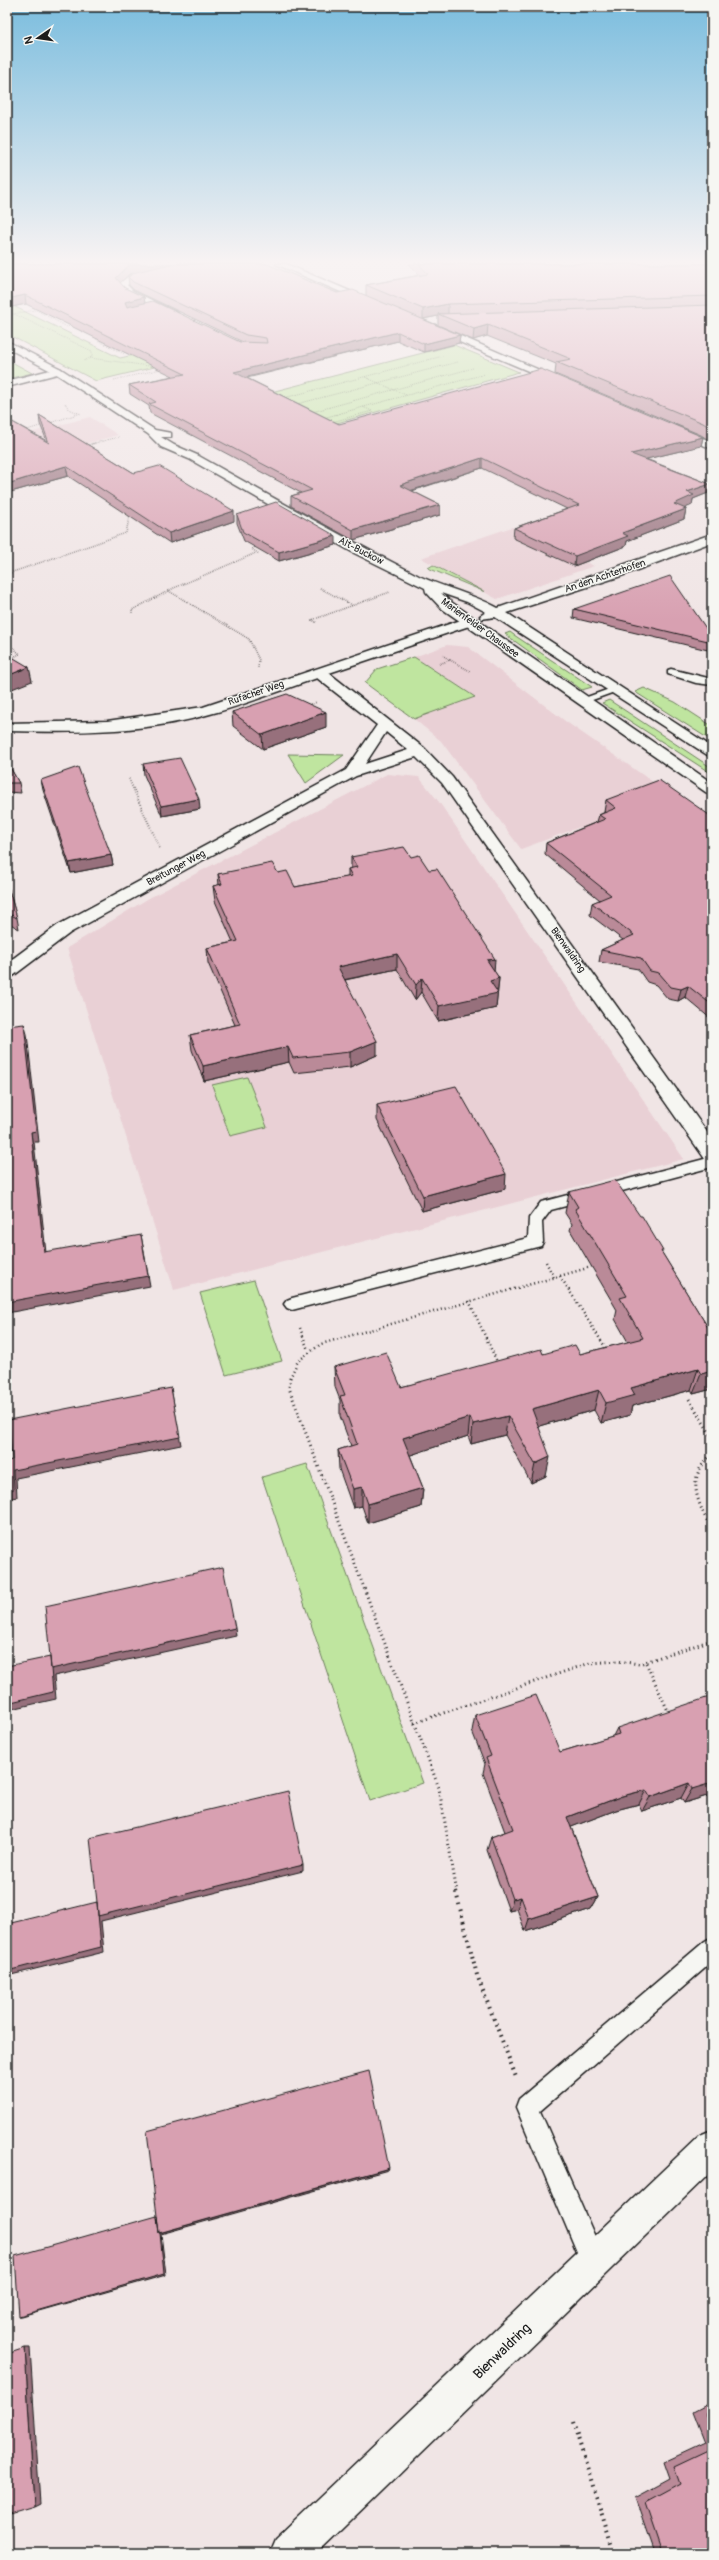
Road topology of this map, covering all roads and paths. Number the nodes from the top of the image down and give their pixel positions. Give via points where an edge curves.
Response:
1 (77, 383) edge
2 (340, 383) edge
3 (376, 383) edge
4 (379, 383) edge
5 (417, 383) edge
6 (448, 383) edge
7 (567, 383) edge
8 (571, 385) edge
9 (393, 390) junction
10 (406, 395) junction
11 (277, 400) edge
12 (290, 406) edge
13 (363, 407) junction
14 (78, 414) dead end
15 (306, 414) edge
16 (317, 420) edge
17 (331, 423) edge
18 (664, 424) edge
19 (21, 432) edge
20 (125, 435) dead end
21 (712, 446) edge
22 (80, 447) edge
23 (131, 508) edge
24 (712, 538) edge
25 (262, 544) edge
26 (256, 553) junction
27 (259, 554) edge
28 (7, 574) edge
29 (426, 584) junction
30 (320, 588) dead end
31 (168, 591) junction
32 (392, 591) dead end
33 (352, 605) junction
34 (348, 607) junction
35 (352, 609) dead end
36 (496, 612) junction
37 (132, 613) dead end
38 (470, 621) junction
39 (316, 622) dead end
40 (7, 642) edge
41 (7, 660) edge
42 (450, 660) dead end
43 (256, 671) dead end
44 (319, 672) junction
45 (470, 672) dead end
46 (671, 672) dead end
47 (712, 682) edge
48 (615, 690) junction
49 (581, 701) junction
50 (385, 723) junction
51 (7, 727) edge
52 (419, 751) junction
53 (712, 754) edge
54 (351, 773) junction
55 (129, 778) dead end
56 (712, 790) edge
57 (162, 852) dead end
58 (7, 972) edge
59 (712, 1154) edge
60 (712, 1162) edge
61 (591, 1267) edge
62 (560, 1276) junction
63 (469, 1301) junction
64 (292, 1304) dead end
65 (610, 1351) edge
66 (501, 1369) edge
67 (689, 1399) edge
68 (712, 1437) edge
69 (712, 1455) edge
70 (712, 1530) edge
71 (712, 1640) edge
72 (646, 1663) junction
73 (671, 1717) edge
74 (414, 1723) junction
75 (712, 1948) edge
76 (527, 2107) junction
77 (712, 2147) edge
78 (594, 2263) junction
79 (573, 2422) dead end
80 (290, 2553) edge
81 (614, 2553) edge

1 - 29 street, Alt-Buckow via 152,432 155,438 165,444
2 - 11 path
3 - 12 path
4 - 9 path
5 - 9 path
6 - 10 path
7 - 8 street
9 - 10 path
9 - 15 path
10 - 13 path
13 - 16 path
13 - 17 path via 372,411
14 - 19 path
18 - 21 street
20 - 22 path
23 - 28 path via 126,533
24 - 36 street, An den Achterhöfen via 617,573
25 - 26 path via 252,548
26 - 27 path
26 - 31 path
29 - 36 street, Marienfelder Chaussee via 472,599
29 - 38 street, Marienfelder Chaussee via 446,605
30 - 33 path
31 - 37 path via 132,610
31 - 43 path via 249,639 260,662
32 - 33 path
33 - 34 path
34 - 35 path
34 - 39 path via 312,620
36 - 38 street, Rufacher Weg
36 - 48 street, Marienfelder Chaussee
38 - 44 street, Rufacher Weg
38 - 49 street, Marienfelder Chaussee
40 - 41 path via 20,654
42 - 45 path
44 - 50 street
44 - 51 street, Rufacher Weg via 206,711 162,720 88,728
46 - 47 lane
48 - 49 lane
48 - 53 street, Marienfelder Chaussee
49 - 56 street, Marienfelder Chaussee
50 - 52 street
50 - 54 street, Breitunger Weg
52 - 54 street, Breitunger Weg
52 - 59 street, Bienwaldring via 447,780
54 - 58 street, Breitunger Weg via 64,928
55 - 57 path
60 - 64 lane via 546,1206 538,1212 534,1220 536,1242
61 - 62 path
62 - 63 path
62 - 65 path via 596,1336
63 - 66 path
63 - 74 path via 321,1344 300,1357 292,1368 289,1379 289,1388 314,1458
67 - 68 path
69 - 70 path via 704,1460 698,1471 695,1495
71 - 72 path
72 - 73 path
72 - 74 path via 618,1660 590,1663
74 - 76 path via 439,1788 453,1878 477,1975
75 - 76 lane
76 - 78 lane
77 - 78 street, Bienwaldring
78 - 80 street, Bienwaldring
79 - 81 path

